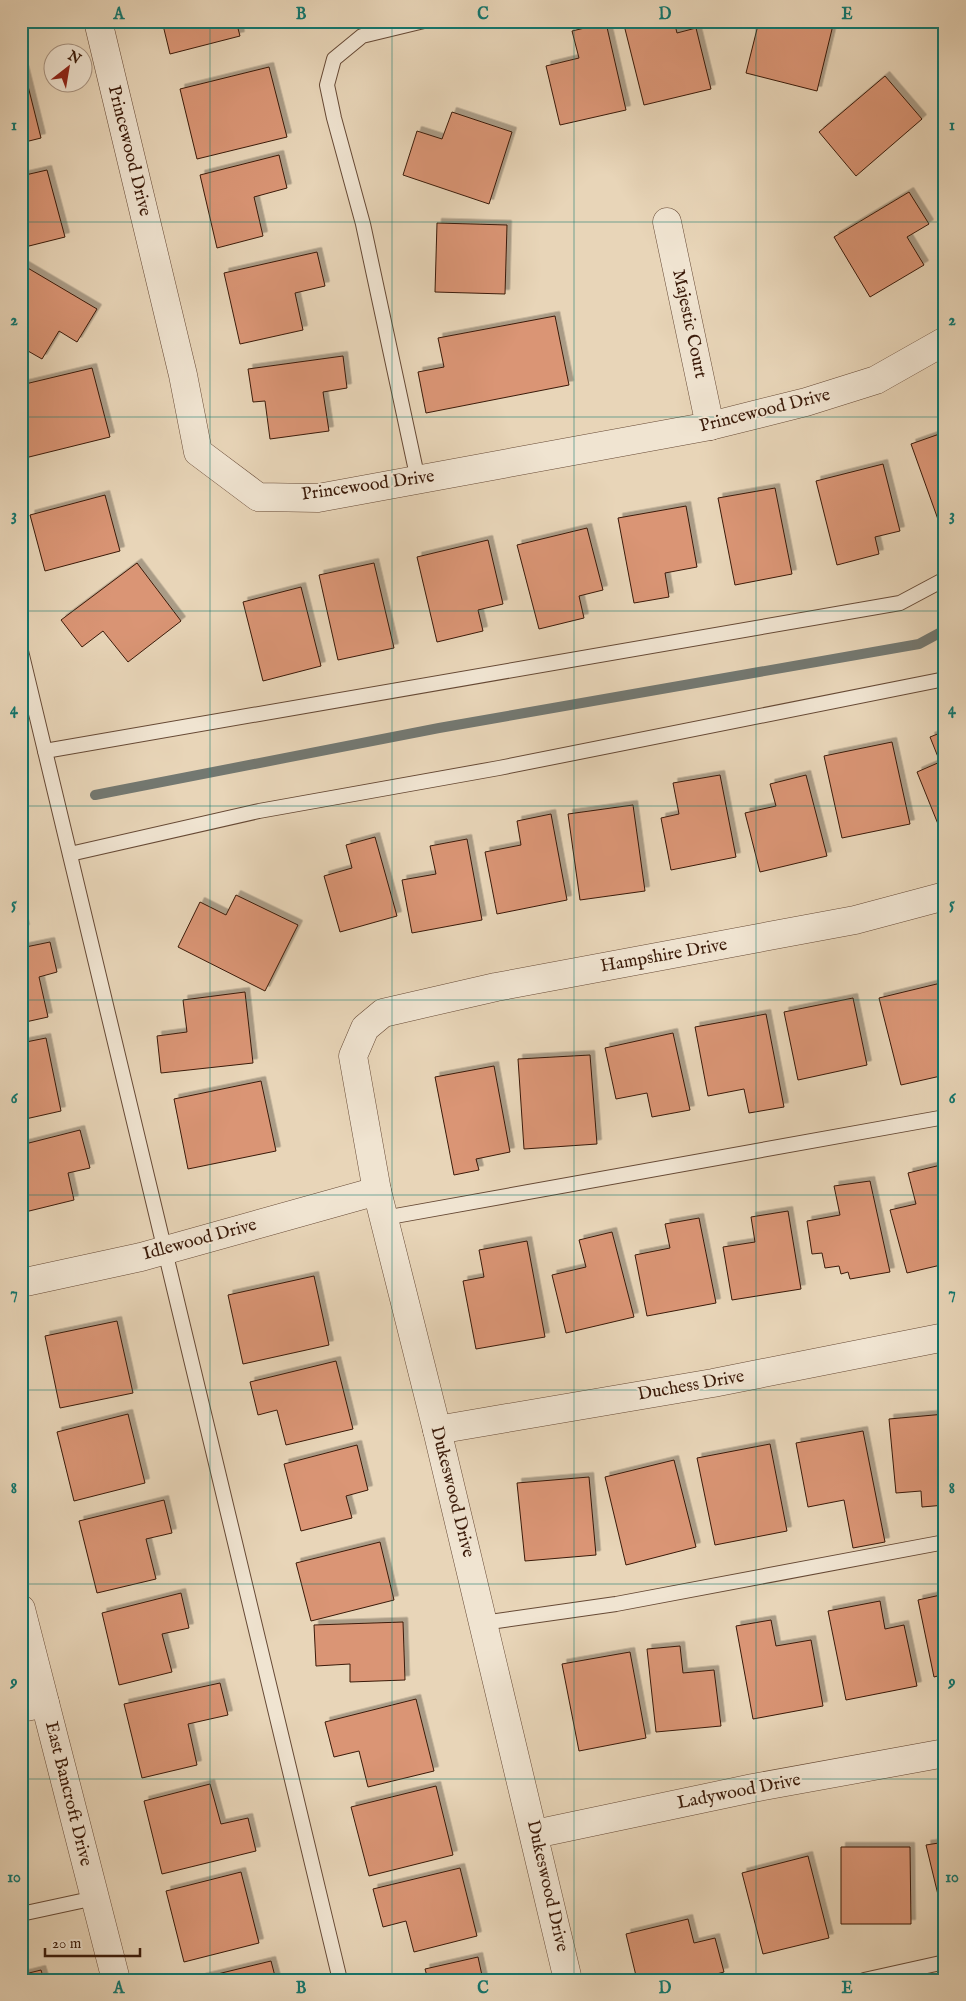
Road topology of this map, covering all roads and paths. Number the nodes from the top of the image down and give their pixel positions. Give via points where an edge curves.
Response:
1 (98, 21) edge
2 (424, 21) edge
3 (668, 222) dead end
4 (945, 341) edge
5 (710, 426) junction
6 (418, 480) junction
7 (945, 579) edge
8 (21, 651) edge
9 (945, 679) edge
10 (45, 751) junction
11 (70, 854) junction
12 (945, 896) edge
13 (383, 1013) joint
14 (945, 1118) edge
15 (377, 1192) junction
16 (384, 1218) junction
17 (165, 1250) junction
18 (21, 1283) edge
19 (945, 1337) edge
20 (437, 1430) junction
21 (945, 1542) edge
22 (21, 1608) edge
23 (483, 1623) junction
24 (33, 1706) edge
25 (945, 1753) edge
26 (535, 1834) junction
27 (95, 1898) junction
28 (21, 1914) edge
29 (945, 1962) edge
30 (116, 1980) edge
31 (340, 1980) edge
32 (568, 1980) edge
33 (864, 1980) edge

1 - 6 street, Princewood Drive via 183,375 198,452 258,497 318,498
2 - 6 lane via 362,36 334,59 328,85 363,224
3 - 5 street, Majestic Court
4 - 5 street, Princewood Drive via 876,380 806,402
5 - 6 street, Princewood Drive
7 - 10 lane via 900,603
8 - 10 lane
9 - 11 lane via 499,768 259,811
10 - 11 lane
11 - 17 lane
12 - 13 street, Hampshire Drive via 855,920 496,987
13 - 15 street, Dukeswood Drive via 365,1028 353,1056
14 - 16 lane
15 - 16 street, Dukeswood Drive
15 - 17 street, Idlewood Drive
16 - 20 street, Dukeswood Drive
17 - 18 street, Idlewood Drive
17 - 31 lane
19 - 20 street, Duchess Drive via 713,1383
20 - 23 street, Dukeswood Drive
21 - 23 lane via 616,1604
22 - 24 street, East Bancroft Drive
23 - 26 street, Dukeswood Drive
24 - 27 street, East Bancroft Drive
25 - 26 street, Ladywood Drive via 753,1788
26 - 32 street, Dukeswood Drive
27 - 28 lane
27 - 30 street, East Bancroft Drive
29 - 33 lane

